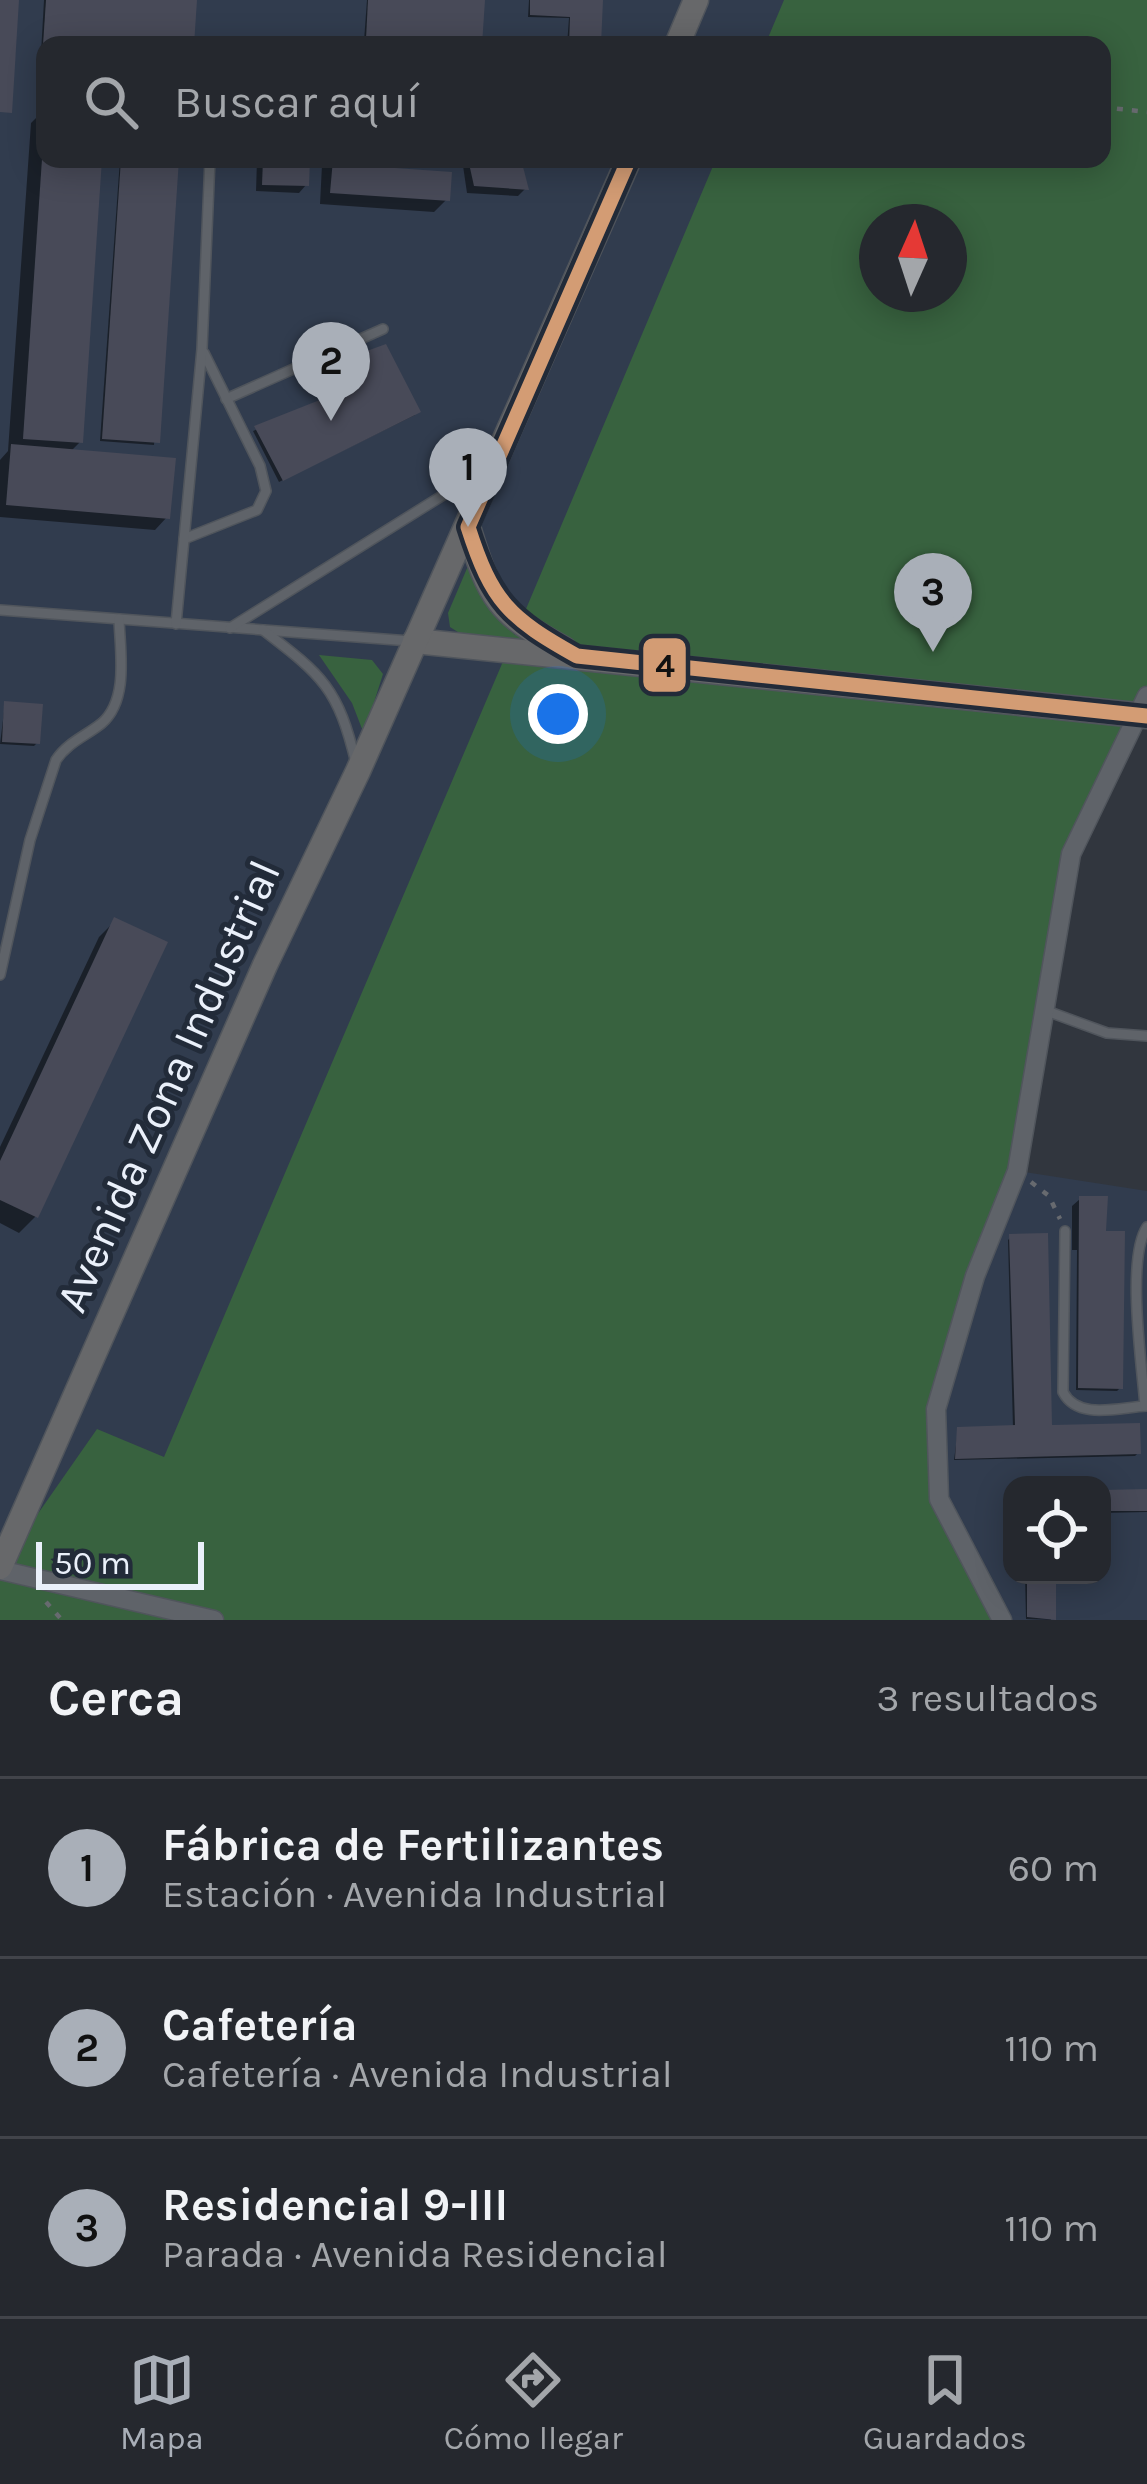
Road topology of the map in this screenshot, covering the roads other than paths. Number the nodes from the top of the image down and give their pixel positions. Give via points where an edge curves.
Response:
1 (696, 0) edge
2 (681, 36) edge
3 (210, 168) edge
4 (625, 168) edge
5 (383, 329) dead end
6 (202, 350) junction
7 (226, 399) junction
8 (492, 465) junction
9 (467, 527) junction
10 (184, 539) junction
11 (0, 610) edge
12 (119, 619) junction
13 (176, 623) junction
14 (230, 628) junction
15 (263, 630) junction
16 (416, 641) junction
17 (577, 656) junction
18 (1144, 708) edge
19 (358, 771) junction
20 (0, 974) edge
21 (1045, 1010) junction
22 (1147, 1036) edge
23 (1147, 1227) edge
24 (1065, 1231) road end
25 (1146, 1406) edge
26 (0, 1569) edge
27 (214, 1620) edge
28 (1002, 1620) edge

1 - 2 main road
3 - 6 lane
4 - 8 main road, Avenida Zona Industrial
5 - 7 lane
6 - 7 lane
6 - 10 lane
7 - 10 lane via 266,490 257,510
8 - 9 main road, Avenida Zona Industrial
8 - 14 lane
9 - 16 main road, Avenida Zona Industrial
9 - 17 main road via 493,598 518,624
10 - 13 lane
11 - 12 lane
12 - 13 lane
12 - 20 lane via 122,671 113,710 56,760
13 - 14 lane
14 - 15 lane
15 - 16 lane
15 - 19 lane via 312,668 340,705
16 - 17 main road
16 - 19 main road, Avenida Zona Industrial
17 - 18 main road
18 - 21 street via 1071,854
19 - 26 main road, Avenida Zona Industrial
21 - 22 lane via 1107,1033
21 - 28 street via 1017,1171 936,1409 939,1499
23 - 25 lane via 1138,1246
24 - 25 lane via 1063,1392 1076,1408
26 - 27 street

